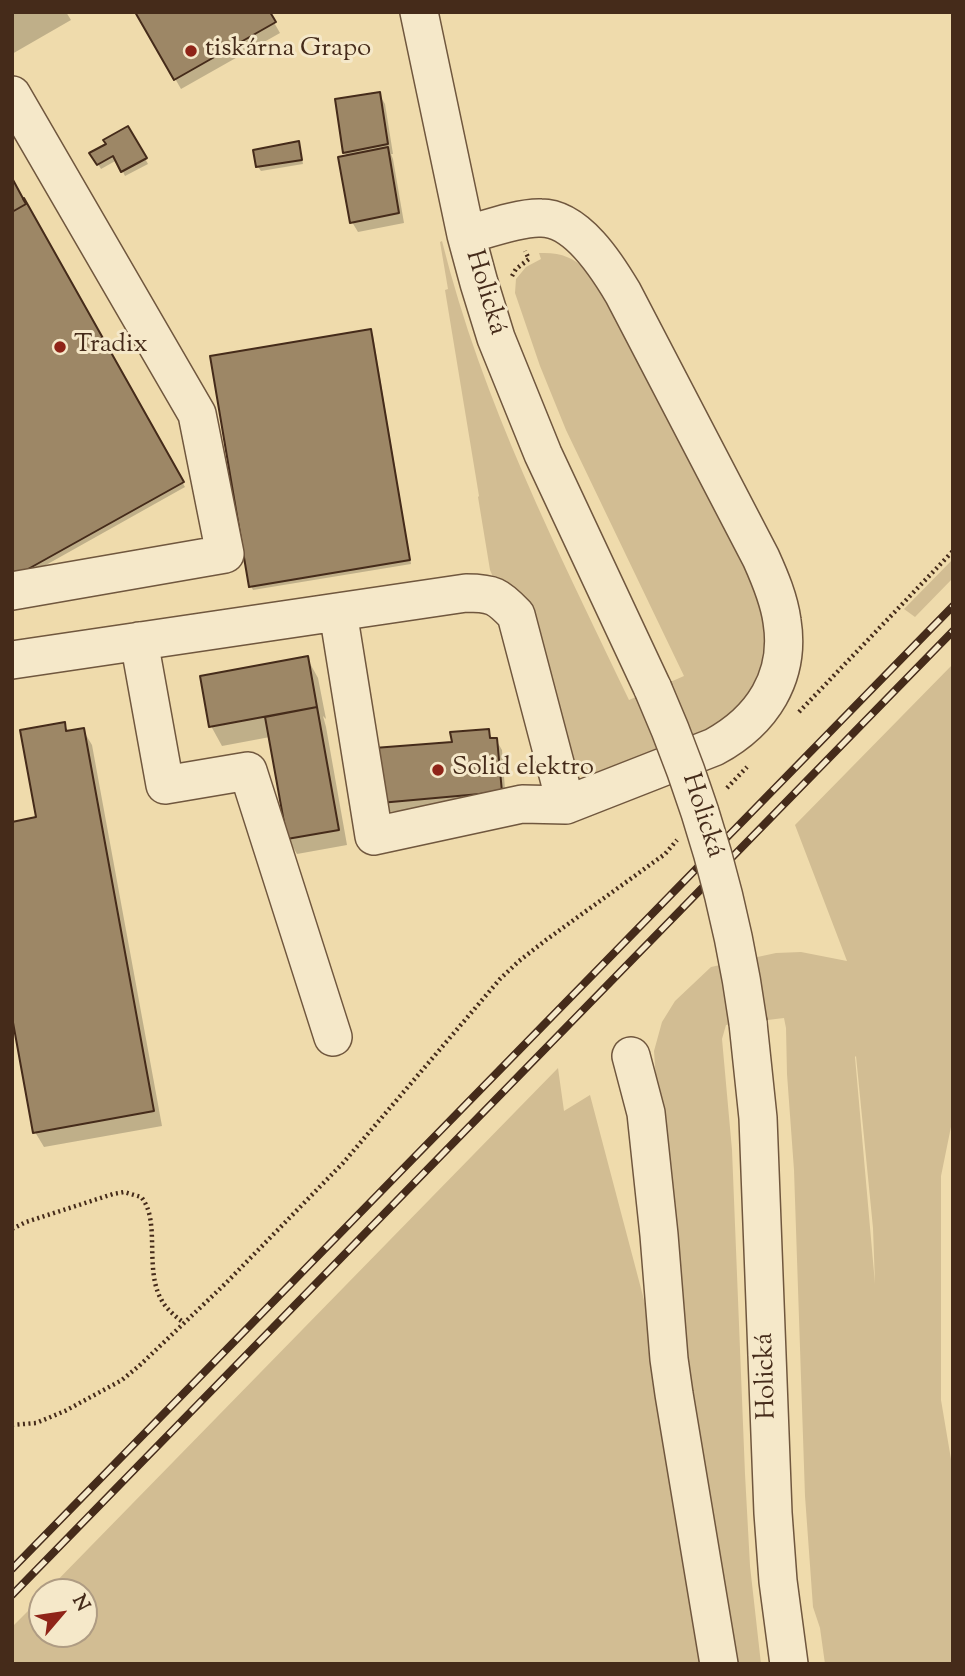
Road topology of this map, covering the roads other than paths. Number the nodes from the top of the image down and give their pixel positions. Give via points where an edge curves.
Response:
1 (419, 12) edge
2 (12, 95) edge
3 (466, 235) junction
4 (12, 591) edge
5 (338, 612) junction
6 (139, 641) junction
7 (12, 660) edge
8 (566, 805) junction
9 (332, 1037) dead end
10 (631, 1056) dead end
11 (719, 1664) edge
12 (789, 1664) edge

1 - 3 street, Holická
2 - 4 street via 197,414 225,554
3 - 8 street via 543,217 566,225 597,253 623,293 761,558 782,620 784,640 773,688 761,709 732,737
3 - 12 street, Holická, bridge via 517,392 689,777 718,868 739,960 758,1118 774,1513
5 - 6 street
5 - 8 street via 466,593 485,593 501,600 516,615
5 - 8 street via 374,836 522,804
6 - 7 street
6 - 9 street via 165,785 248,771
10 - 11 street via 646,1113 674,1394

